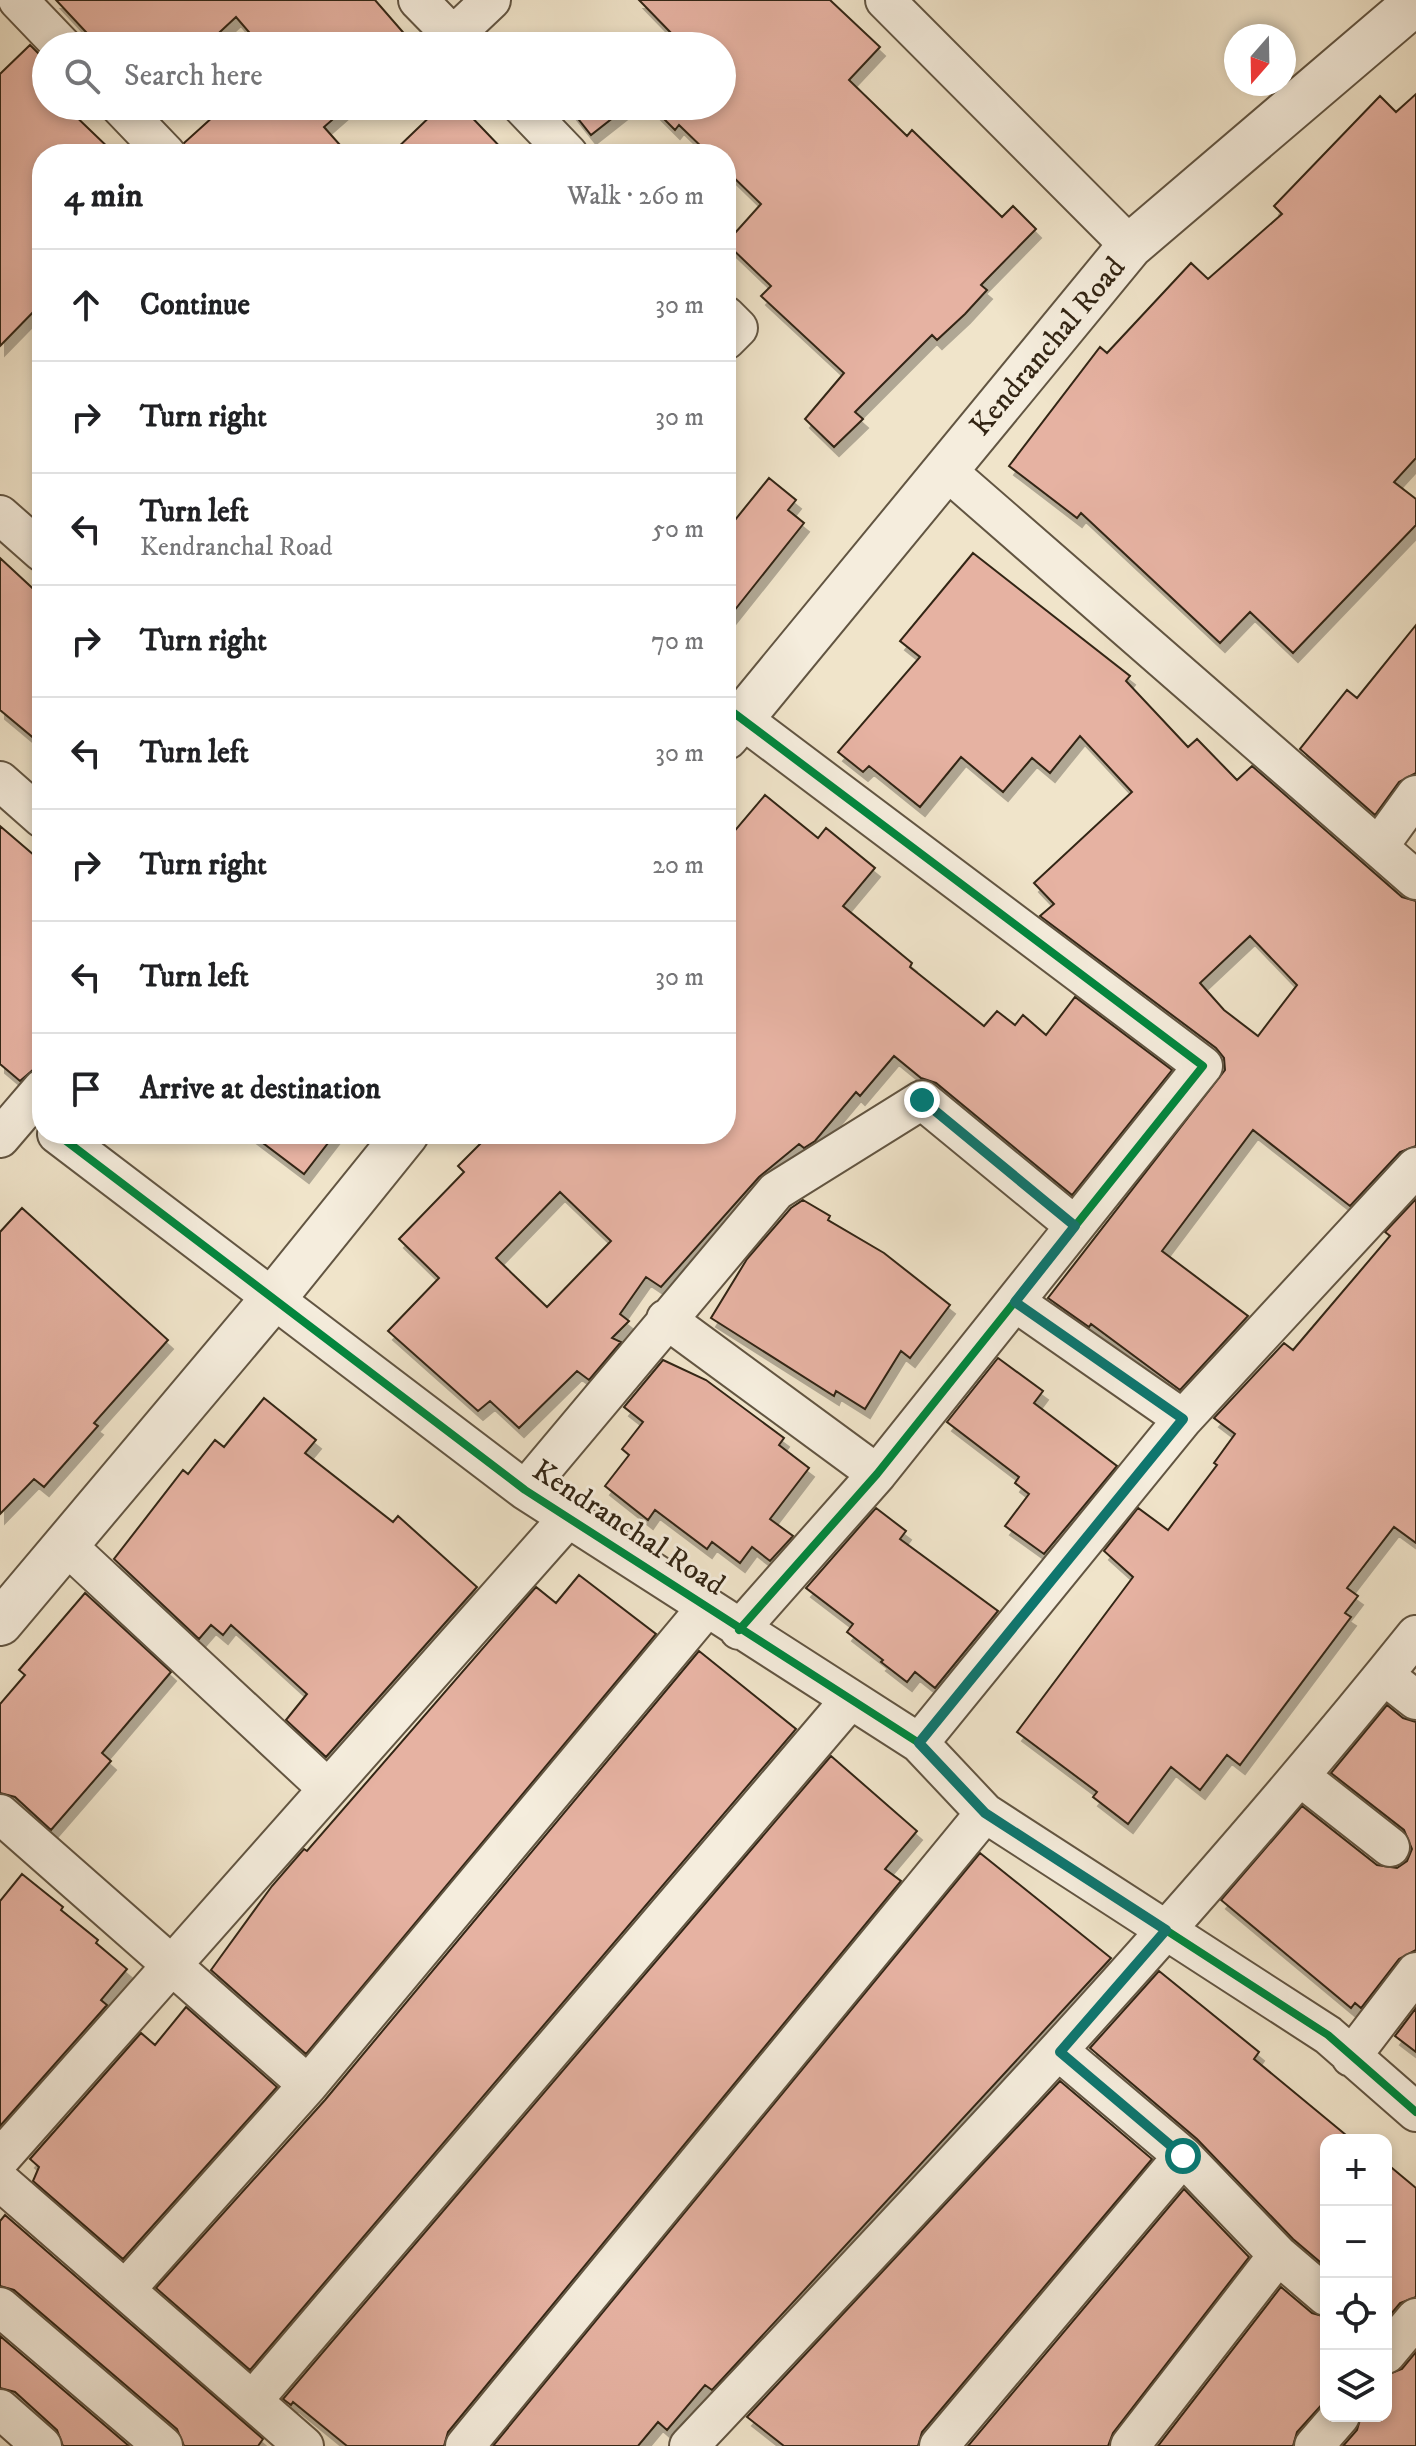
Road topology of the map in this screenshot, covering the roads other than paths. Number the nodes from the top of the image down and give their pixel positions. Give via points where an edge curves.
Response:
1 (18, 0) edge
2 (418, 0) edge
3 (491, 0) edge
4 (885, 0) edge
5 (1416, 2) edge
6 (49, 32) edge
7 (449, 32) edge
8 (465, 32) edge
9 (133, 120) edge
10 (535, 120) edge
11 (156, 144) edge
12 (558, 144) edge
13 (1130, 246) junction
14 (946, 470) junction
15 (0, 515) edge
16 (32, 543) edge
17 (736, 715) edge
18 (736, 725) edge
19 (0, 781) edge
20 (1416, 795) edge
21 (32, 809) edge
22 (1379, 846) junction
23 (1416, 880) edge
24 (27, 1103) edge
25 (0, 1138) edge
26 (70, 1144) edge
27 (398, 1144) edge
28 (1416, 1167) edge
29 (1075, 1226) junction
30 (272, 1300) junction
31 (1015, 1302) junction
32 (666, 1319) junction
33 (1183, 1419) junction
34 (877, 1474) junction
35 (525, 1490) junction
36 (569, 1517) junction
37 (66, 1545) junction
38 (707, 1607) junction
39 (0, 1623) edge
40 (739, 1630) junction
41 (1416, 1635) edge
42 (1384, 1675) junction
43 (850, 1700) junction
44 (1416, 1700) edge
45 (919, 1743) junction
46 (1302, 1778) junction
47 (327, 1788) junction
48 (985, 1813) junction
49 (0, 1814) edge
50 (1390, 1847) dead end
51 (1166, 1930) junction
52 (174, 1963) junction
53 (1416, 1972) edge
54 (1060, 2052) junction
55 (1351, 2057) junction
56 (308, 2085) junction
57 (1416, 2112) edge
58 (1183, 2156) junction
59 (0, 2159) edge
60 (0, 2181) edge
61 (1278, 2255) junction
62 (126, 2289) junction
63 (1320, 2291) edge
64 (0, 2307) edge
65 (1416, 2318) edge
66 (1388, 2350) edge
67 (254, 2399) junction
68 (0, 2409) edge
69 (1335, 2422) edge
70 (42, 2446) edge
71 (163, 2446) edge
72 (304, 2446) edge
73 (465, 2446) edge
74 (689, 2446) edge
75 (939, 2446) edge
76 (1130, 2446) edge
77 (1314, 2446) edge

1 - 6 street
2 - 7 street
3 - 8 street
4 - 13 street
5 - 13 street, Kendranchal Road
9 - 11 street
10 - 12 street
13 - 14 street, Kendranchal Road
14 - 17 street, Kendranchal Road
14 - 22 street
15 - 16 street
18 - 29 street via 1203,1066
19 - 21 street
20 - 22 street
22 - 23 street
24 - 25 street
26 - 30 street, Kendranchal Road
27 - 30 street
28 - 33 street
29 - 31 street
29 - 32 street via 922,1100 776,1191
30 - 35 street, Kendranchal Road
30 - 37 street
31 - 33 street
31 - 34 street
32 - 34 street
32 - 35 street
33 - 45 street
34 - 40 street
35 - 36 street, Kendranchal Road
36 - 38 street, Kendranchal Road
36 - 47 street
37 - 39 street
37 - 47 street
38 - 40 street, Kendranchal Road
38 - 56 street
40 - 43 street, Kendranchal Road
41 - 42 street
42 - 44 street
42 - 46 street
43 - 45 street, Kendranchal Road
43 - 67 street
45 - 48 street, Kendranchal Road
46 - 50 street
46 - 51 street
47 - 52 street
48 - 51 street, Kendranchal Road
48 - 73 street
49 - 52 street
51 - 54 street
51 - 55 street, Kendranchal Road via 1278,2000
52 - 56 street
52 - 59 street
53 - 55 street
54 - 58 street
54 - 74 street
55 - 57 street, Kendranchal Road
56 - 62 street
58 - 61 street
58 - 75 street
60 - 62 street
61 - 63 street
61 - 76 street
62 - 67 street
64 - 71 street
65 - 66 street
67 - 72 street
68 - 70 street
69 - 77 street

